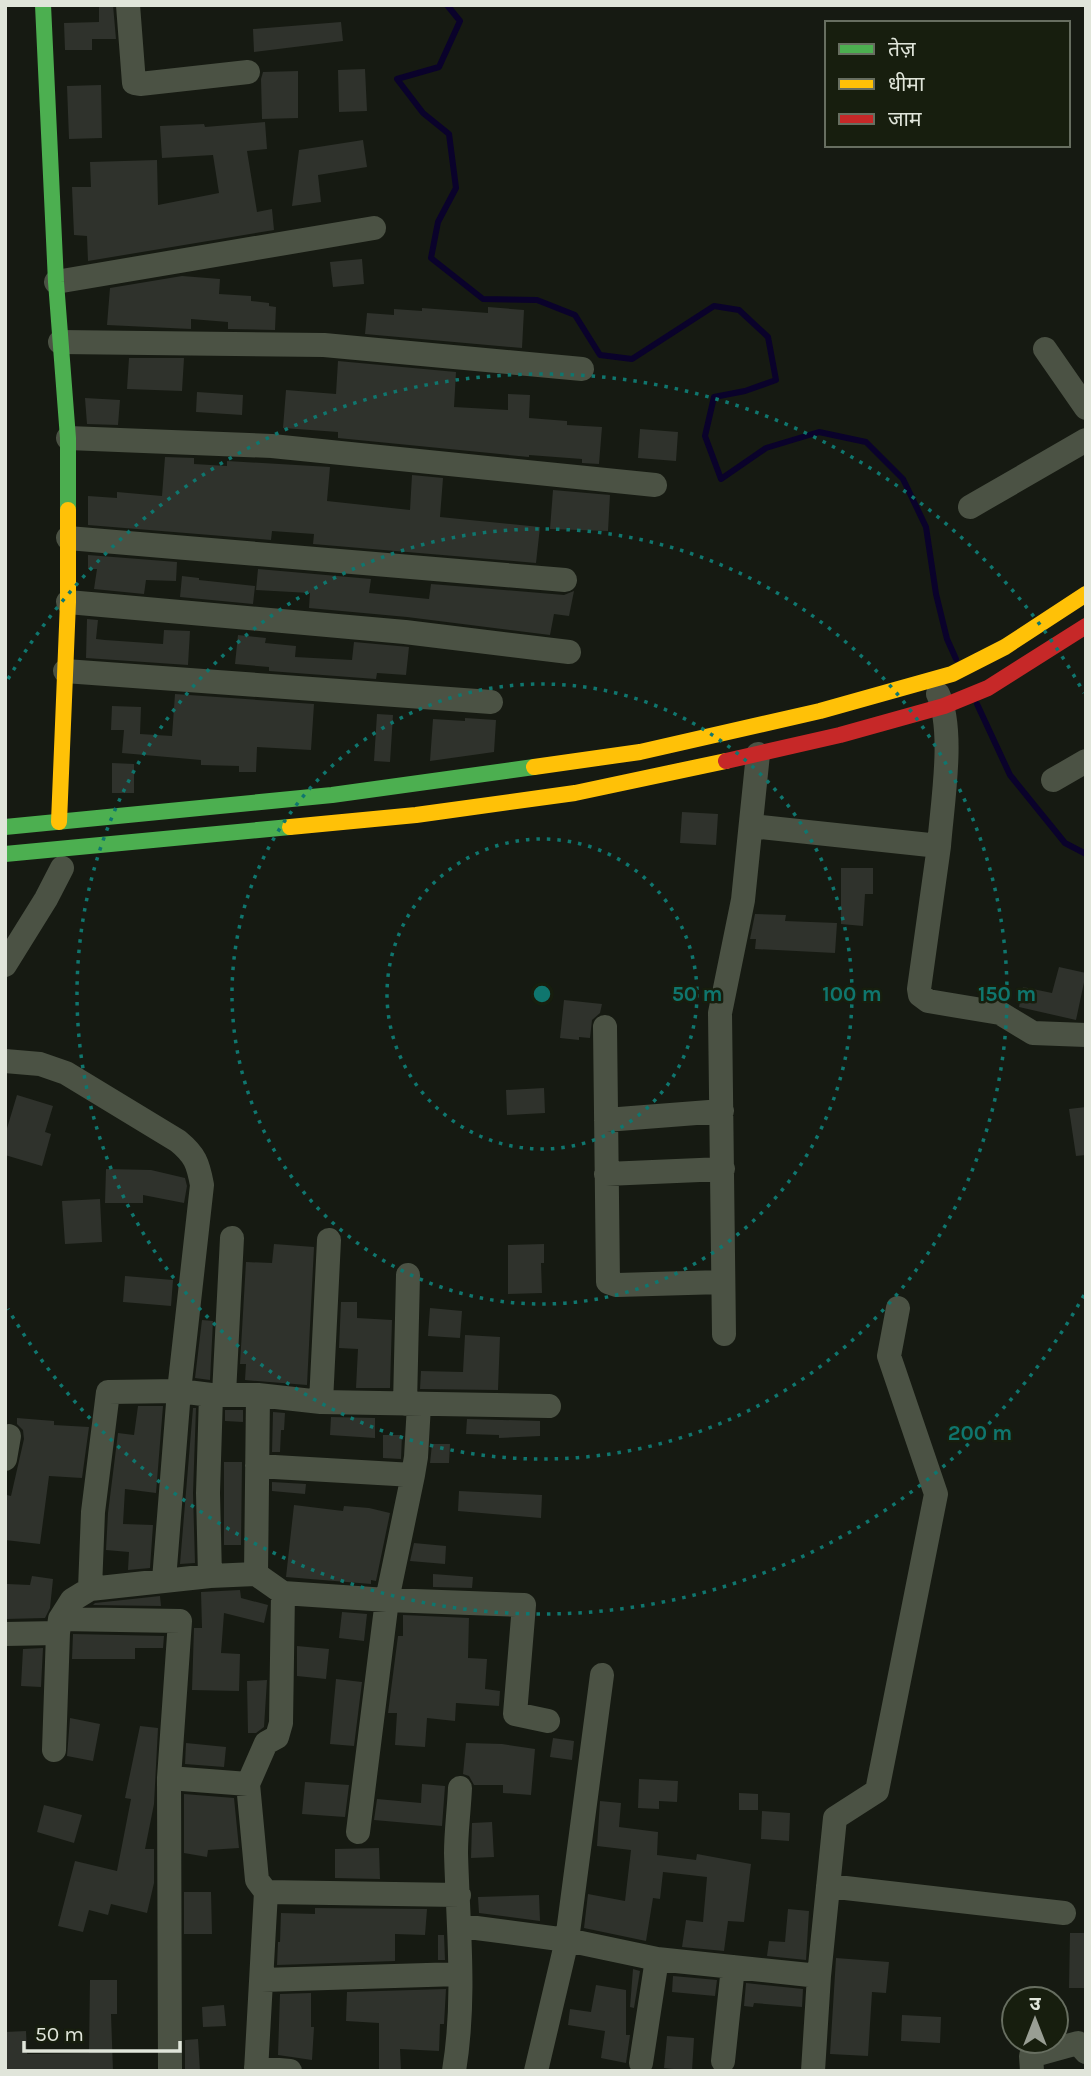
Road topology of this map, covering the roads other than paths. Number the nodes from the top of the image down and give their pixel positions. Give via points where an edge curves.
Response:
1 (43, 5) edge
2 (128, 5) edge
3 (248, 72) dead end
4 (374, 228) dead end
5 (56, 282) junction
6 (60, 342) junction
7 (1045, 349) dead end
8 (582, 369) dead end
9 (1086, 408) edge
10 (68, 438) junction
11 (1086, 440) edge
12 (655, 485) dead end
13 (970, 507) dead end
14 (68, 538) junction
15 (565, 580) dead end
16 (1086, 594) edge
17 (68, 602) junction
18 (1086, 626) edge
19 (569, 652) dead end
20 (65, 671) junction
21 (942, 677) junction
22 (491, 702) dead end
23 (951, 703) junction
24 (758, 754) junction
25 (1086, 761) edge
26 (1054, 780) dead end
27 (59, 822) junction
28 (751, 826) junction
29 (5, 827) edge
30 (939, 846) junction
31 (5, 854) edge
32 (62, 867) dead end
33 (5, 965) edge
34 (605, 1027) dead end
35 (1086, 1035) edge
36 (5, 1061) edge
37 (722, 1111) junction
38 (606, 1120) junction
39 (723, 1169) junction
40 (606, 1174) junction
41 (232, 1238) dead end
42 (329, 1240) dead end
43 (408, 1275) dead end
44 (723, 1282) junction
45 (898, 1308) dead end
46 (724, 1334) dead end
47 (179, 1391) junction
48 (217, 1395) junction
49 (258, 1395) junction
50 (321, 1402) junction
51 (412, 1404) junction
52 (549, 1406) dead end
53 (257, 1466) junction
54 (413, 1475) junction
55 (256, 1574) junction
56 (210, 1576) junction
57 (163, 1580) junction
58 (90, 1589) junction
59 (283, 1592) junction
60 (387, 1600) junction
61 (59, 1626) junction
62 (5, 1634) edge
63 (602, 1675) dead end
64 (548, 1721) dead end
65 (54, 1750) dead end
66 (169, 1777) junction
67 (248, 1784) junction
68 (460, 1788) dead end
69 (358, 1832) dead end
70 (828, 1886) junction
71 (266, 1892) junction
72 (459, 1895) junction
73 (1064, 1913) dead end
74 (461, 1926) junction
75 (567, 1940) junction
76 (657, 1959) junction
77 (733, 1967) junction
78 (460, 1974) junction
79 (819, 1976) junction
80 (261, 1980) junction
81 (1086, 2052) edge
82 (723, 2061) dead end
83 (641, 2063) dead end
84 (256, 2069) edge
85 (170, 2071) edge
86 (290, 2071) edge
87 (454, 2071) edge
88 (536, 2071) edge
89 (813, 2071) edge
90 (1032, 2071) edge

1 - 5 main road
2 - 3 street via 134,83
4 - 5 street
5 - 6 main road
6 - 8 street via 324,345
6 - 10 main road
7 - 9 street
10 - 12 street via 272,446
10 - 14 main road
11 - 13 street
14 - 15 street
14 - 17 main road
16 - 21 main road via 1005,646
17 - 19 street via 405,632
17 - 20 main road
18 - 23 main road via 988,688
20 - 22 street
20 - 27 main road
21 - 23 street
21 - 27 main road via 820,711 640,752 332,795
23 - 24 main road
23 - 30 street
24 - 28 street
24 - 31 main road via 575,793 465,809
25 - 26 street
27 - 29 main road
28 - 30 street
28 - 37 street via 743,900 720,1013
30 - 35 street via 920,995 928,1001 1000,1013 1033,1032
32 - 33 street
34 - 38 street
36 - 47 street via 40,1064 65,1073 192,1153 202,1185
37 - 38 street
37 - 39 street
38 - 40 street
39 - 40 street
39 - 44 street
40 - 44 street via 608,1282
41 - 48 street
42 - 50 street
43 - 51 street
44 - 46 street
45 - 70 street via 889,1356 936,1494 877,1791 835,1818
47 - 48 street
47 - 57 street
47 - 58 street via 108,1392 93,1512
48 - 49 street
48 - 56 street via 208,1493
49 - 50 street
49 - 53 street
50 - 51 street
51 - 52 street
51 - 54 street
53 - 54 street
53 - 55 street
54 - 60 street
55 - 56 street
55 - 59 street
56 - 57 street
57 - 58 street
58 - 61 street via 72,1600
59 - 60 street
59 - 67 street via 281,1723 277,1737 266,1743
60 - 64 street via 524,1605 515,1714
60 - 69 street
61 - 62 street
61 - 65 street
61 - 66 street via 180,1621
63 - 75 street
66 - 67 street
66 - 85 street
67 - 71 street via 257,1880
68 - 72 street
70 - 73 street
70 - 79 street
71 - 72 street
71 - 80 street
72 - 74 street
74 - 75 street
74 - 78 street
75 - 76 street
75 - 88 street
76 - 77 street
76 - 83 street
77 - 79 street
77 - 82 street
78 - 80 street
78 - 87 street
79 - 89 street
80 - 84 street
81 - 90 street via 1079,2043 1031,2056
84 - 86 street

